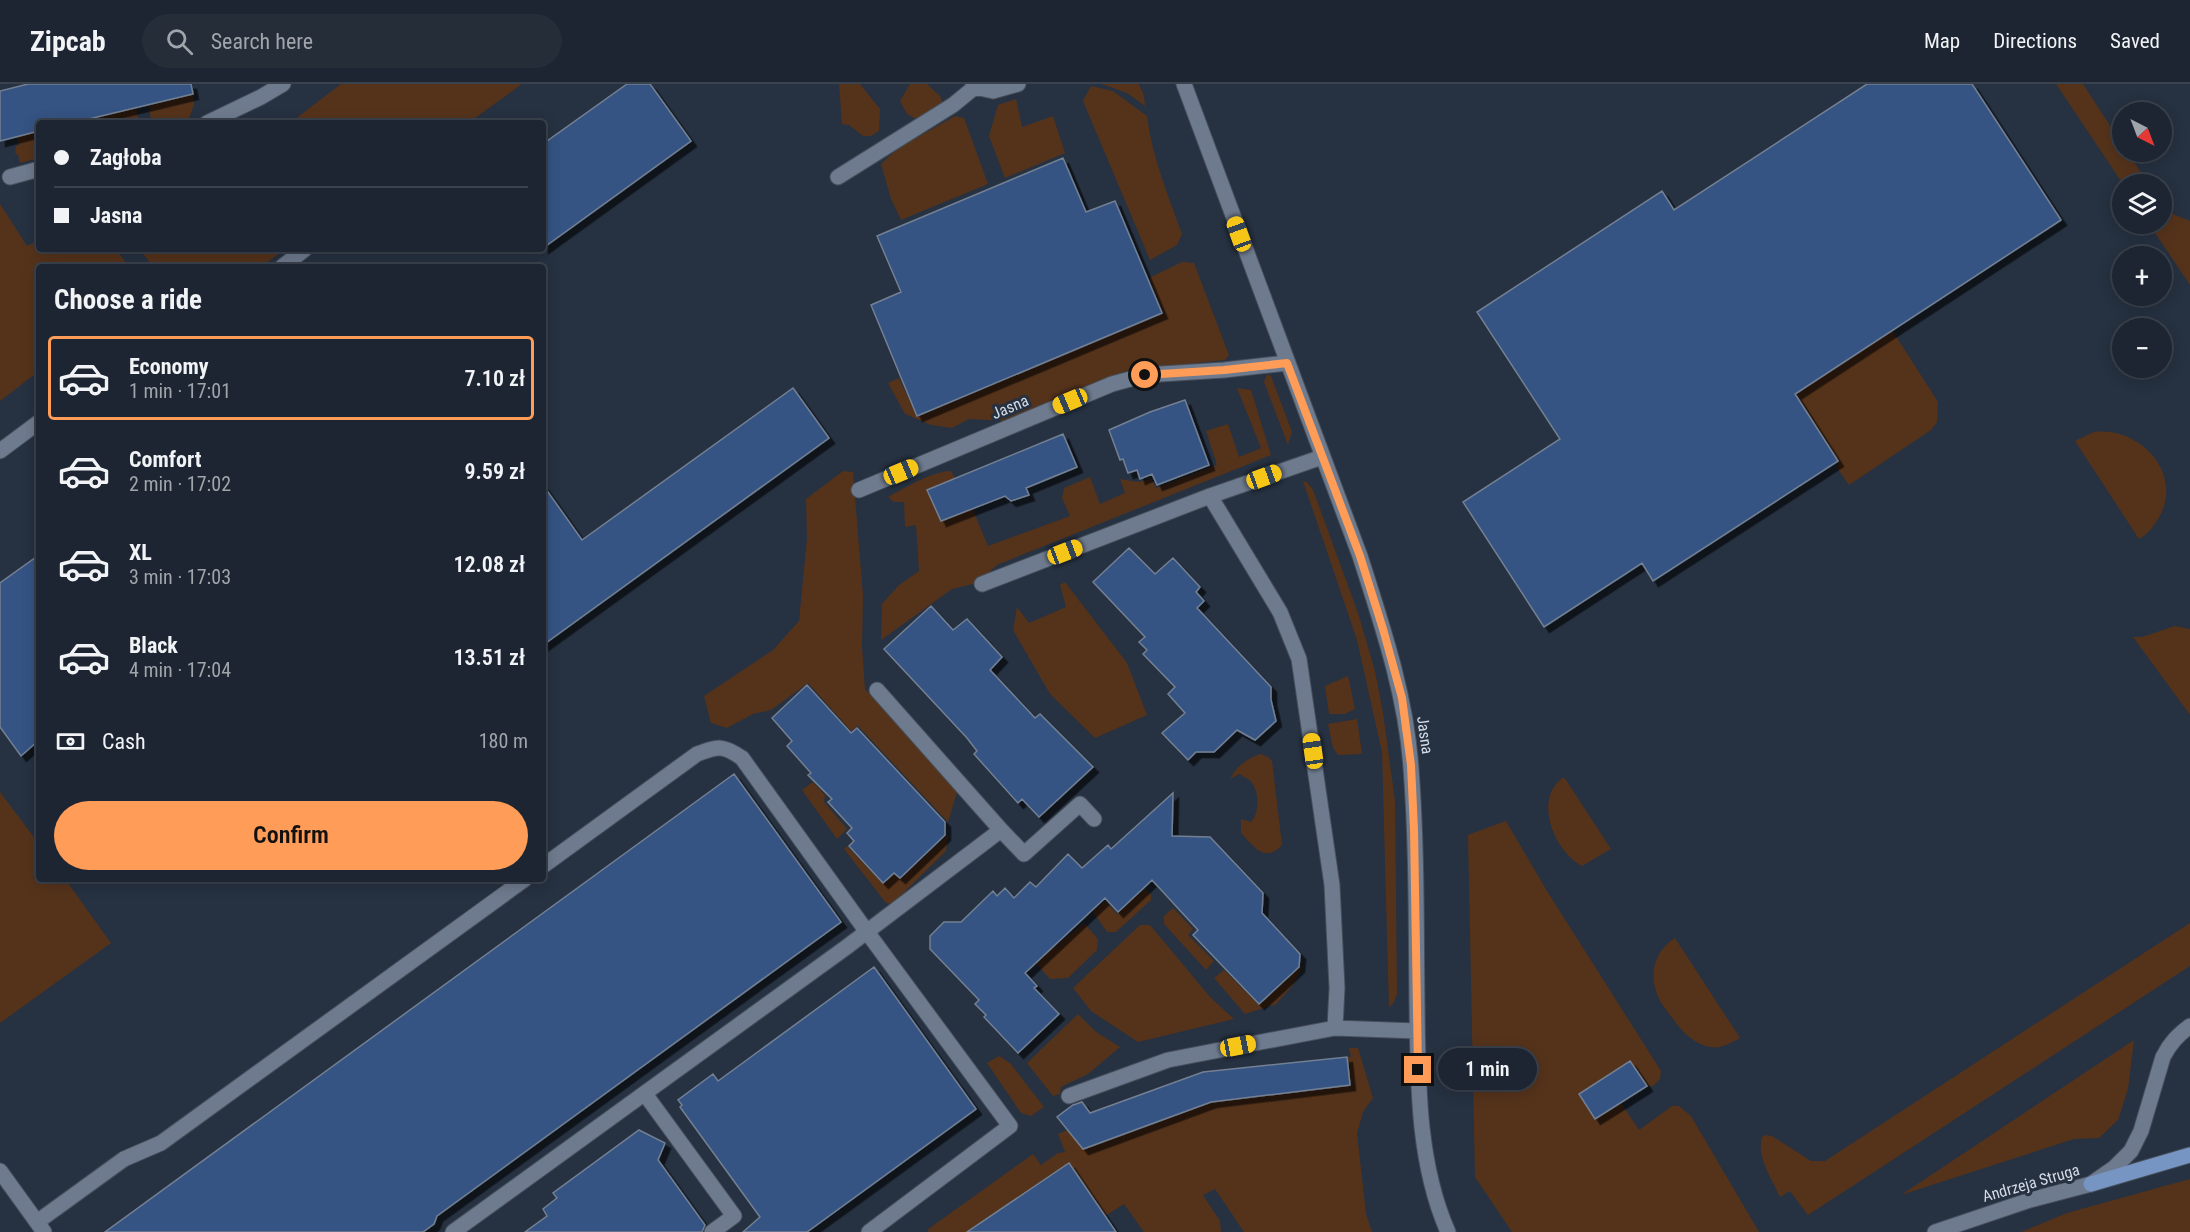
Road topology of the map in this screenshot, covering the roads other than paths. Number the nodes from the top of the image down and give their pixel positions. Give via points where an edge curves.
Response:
1 (283, 84) edge
2 (1018, 84) edge
3 (1184, 84) edge
4 (974, 85) edge
5 (213, 120) edge
6 (36, 170) edge
7 (10, 177) dead end
8 (838, 177) dead end
9 (301, 252) edge
10 (286, 264) edge
11 (1287, 363) junction
12 (36, 424) edge
13 (0, 451) edge
14 (1322, 457) junction
15 (859, 490) dead end
16 (1210, 496) junction
17 (982, 584) dead end
18 (877, 690) dead end
19 (1094, 819) dead end
20 (1001, 830) junction
21 (546, 864) edge
22 (521, 882) edge
23 (867, 932) junction
24 (2190, 1026) edge
25 (1335, 1028) junction
26 (1417, 1031) junction
27 (645, 1094) junction
28 (1069, 1096) dead end
29 (2190, 1155) edge
30 (0, 1171) edge
31 (2091, 1184) junction
32 (41, 1227) edge
33 (453, 1232) edge
34 (712, 1232) edge
35 (869, 1232) edge
36 (1448, 1232) edge
37 (1935, 1232) edge

1 - 5 street
2 - 4 street via 993,91
3 - 11 street, Jasna
4 - 8 street via 953,105
6 - 7 street
9 - 10 street
11 - 14 street, Jasna
11 - 15 street, Jasna via 1145,375 1112,384
12 - 13 street
14 - 16 street
14 - 26 street, Jasna via 1363,567 1402,698 1414,829
16 - 17 street
16 - 25 street via 1280,612 1299,659 1332,885
18 - 20 street
19 - 20 street via 1080,804 1024,854
20 - 23 street
21 - 23 street via 697,754 716,747 728,748 742,758
22 - 32 street via 161,1143 124,1159
23 - 27 street
23 - 35 street via 1010,1126
24 - 31 street, Andrzeja Struga via 2177,1036 2163,1057 2130,1151
25 - 26 street
25 - 28 street via 1168,1060
26 - 36 street, Jasna via 1426,1158 1437,1207
27 - 33 street
27 - 34 street via 734,1216
29 - 31 main road
30 - 32 street
31 - 37 street, Andrzeja Struga

